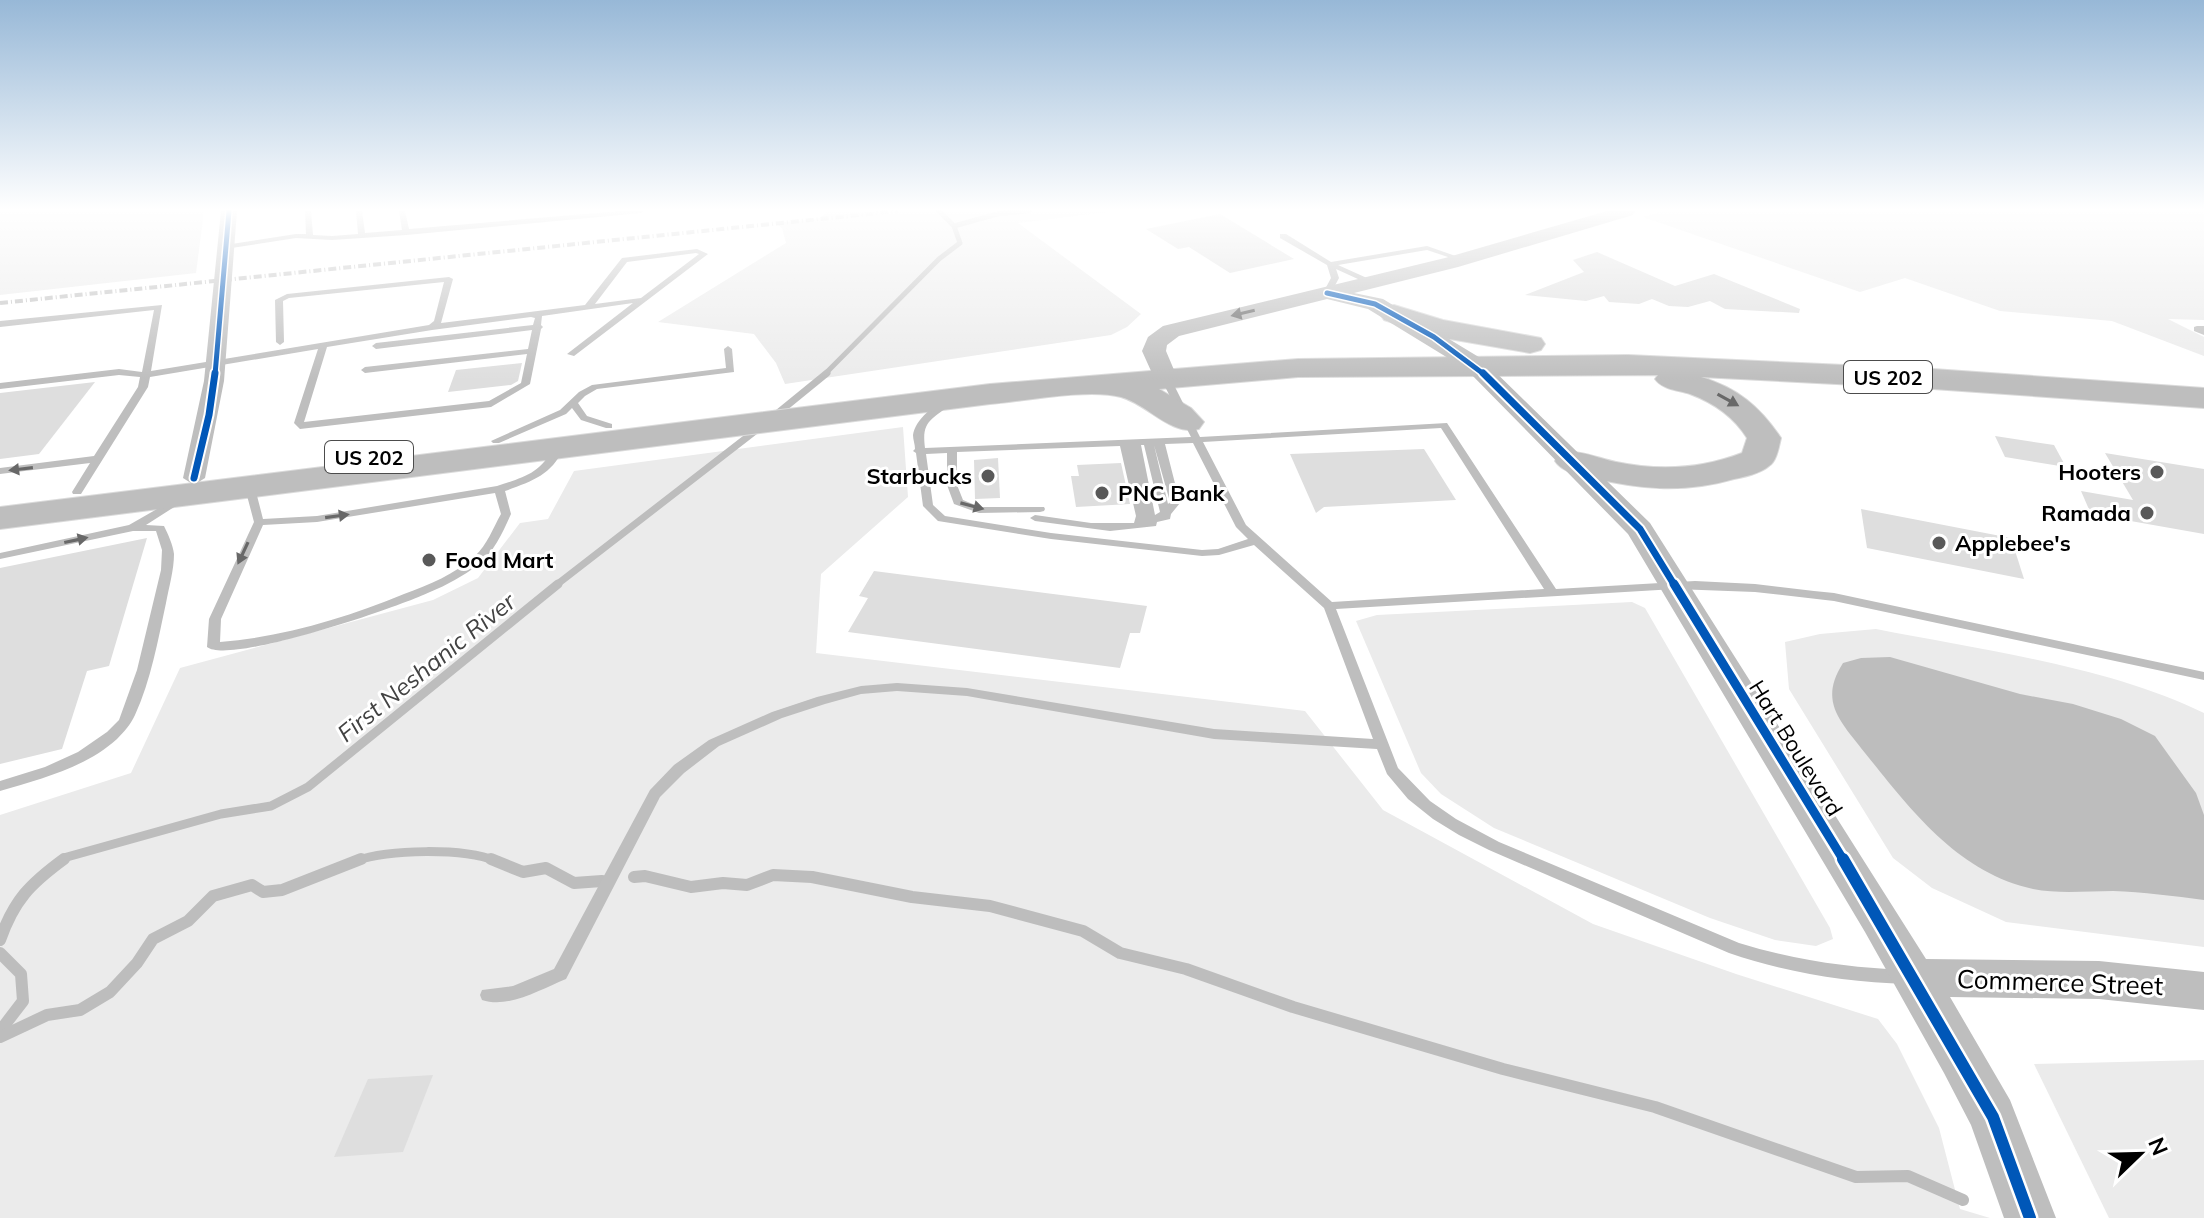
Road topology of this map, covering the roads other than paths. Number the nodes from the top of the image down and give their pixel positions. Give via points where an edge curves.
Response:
1 (223, 268) edge
2 (619, 268) edge
3 (686, 268) edge
4 (1331, 268) edge
5 (1335, 268) edge
6 (1447, 268) edge
7 (1327, 293) junction
8 (643, 300) junction
9 (1381, 300) junction
10 (588, 307) junction
11 (531, 315) junction
12 (0, 324) edge
13 (432, 327) junction
14 (539, 327) junction
15 (280, 342) dead end
16 (323, 346) junction
17 (376, 346) dead end
18 (728, 349) dead end
19 (533, 351) junction
20 (571, 354) dead end
21 (1464, 357) junction
22 (1581, 357) junction
23 (214, 363) junction
24 (365, 370) dead end
25 (1162, 370) junction
26 (145, 375) junction
27 (1092, 383) junction
28 (2204, 385) edge
29 (0, 386) edge
30 (958, 398) junction
31 (2204, 398) edge
32 (573, 403) junction
33 (830, 406) junction
34 (732, 419) junction
35 (609, 426) junction
36 (1191, 431) junction
37 (496, 441) junction
38 (1153, 441) junction
39 (1130, 442) junction
40 (558, 449) junction
41 (952, 450) junction
42 (918, 451) junction
43 (98, 459) junction
44 (1573, 461) junction
45 (0, 471) edge
46 (188, 488) junction
47 (499, 489) junction
48 (77, 492) junction
49 (0, 500) edge
50 (254, 505) junction
51 (0, 518) edge
52 (1152, 524) junction
53 (1138, 526) junction
54 (133, 528) junction
55 (1254, 541) junction
56 (0, 556) edge
57 (1675, 585) junction
58 (1552, 592) junction
59 (1329, 606) junction
60 (2204, 676) edge
61 (1381, 744) junction
62 (0, 786) edge
63 (1915, 978) junction
64 (2204, 991) edge
65 (488, 995) dead end
66 (2030, 1218) edge

1 - 23 street
2 - 10 lane
3 - 8 lane
4 - 7 lane via 1335,278
5 - 9 lane
6 - 9 street
7 - 9 street
7 -> 25 street via 1171,331 1156,342
8 - 10 lane
8 - 20 lane
9 - 21 street, Hart Boulevard
9 - 22 highway via 1438,328
10 - 11 lane
11 - 13 lane
11 - 14 lane via 539,317
12 - 26 lane via 159,307
13 - 15 lane via 449,279 287,296 279,300
13 - 16 lane
14 - 17 lane
14 - 19 lane
16 - 19 lane via 299,423 303,427 491,404 525,384
16 - 23 lane
18 - 32 lane via 731,370 595,387
19 - 24 lane
21 - 22 highway, US 202
21 - 25 highway, US 202
21 - 44 street, Hart Boulevard
22 - 28 highway, US 202 via 1838,360
22 - 31 highway, US 202
22 -> 44 highway via 1708,389 1737,405 1764,438 1757,459 1715,475 1627,477
23 - 26 lane
23 - 46 street via 207,431
25 - 27 highway, US 202
25 - 33 highway, US 202
25 - 36 lane
26 - 29 lane via 119,372
26 - 43 lane via 143,387
27 - 30 highway, US 202
27 - 36 highway via 1161,402
30 - 33 highway, US 202
30 - 42 lane via 926,418 918,433
32 - 35 lane via 584,418
32 - 37 lane
33 - 34 highway, US 202
34 - 35 highway, US 202
34 - 40 highway, US 202
35 - 37 highway, US 202
36 - 38 lane
36 - 55 lane via 1241,527
36 - 58 lane via 1444,425
37 - 46 highway, US 202
38 - 39 lane
38 - 52 lane via 1175,503 1166,517
39 - 41 lane
39 - 52 lane
39 - 53 lane
40 - 47 lane via 554,463 543,472
40 - 50 highway, US 202
41 - 42 lane
41 -> 53 lane via 952,485 958,502 979,510
42 - 55 lane via 928,506 949,522 1202,553
43 -> 45 lane
43 - 48 lane
44 - 57 street, Hart Boulevard via 1640,529
46 - 48 highway, US 202
46 - 50 highway, US 202
46 - 51 highway, US 202
46 - 54 lane
50 -> 47 lane via 317,519
50 -> 47 lane via 215,619 213,647 241,646 406,599 454,577 493,541 506,514
48 - 49 highway, US 202
52 - 53 lane
56 -> 54 lane
54 - 62 lane via 160,528 169,555 126,722 92,750
55 - 59 lane
57 - 58 lane
57 - 60 lane via 1716,584 1834,597
57 - 63 street, Hart Boulevard
58 - 59 lane
59 - 61 lane
61 - 63 lane via 1408,792 1457,828 1508,852 1774,962 1828,973
61 - 65 lane via 1214,734 953,691 897,687 822,700 714,743 679,769 655,794 560,974 514,993
63 - 64 street, Commerce Street via 2099,980
63 - 66 street, Hart Boulevard via 1993,1117

